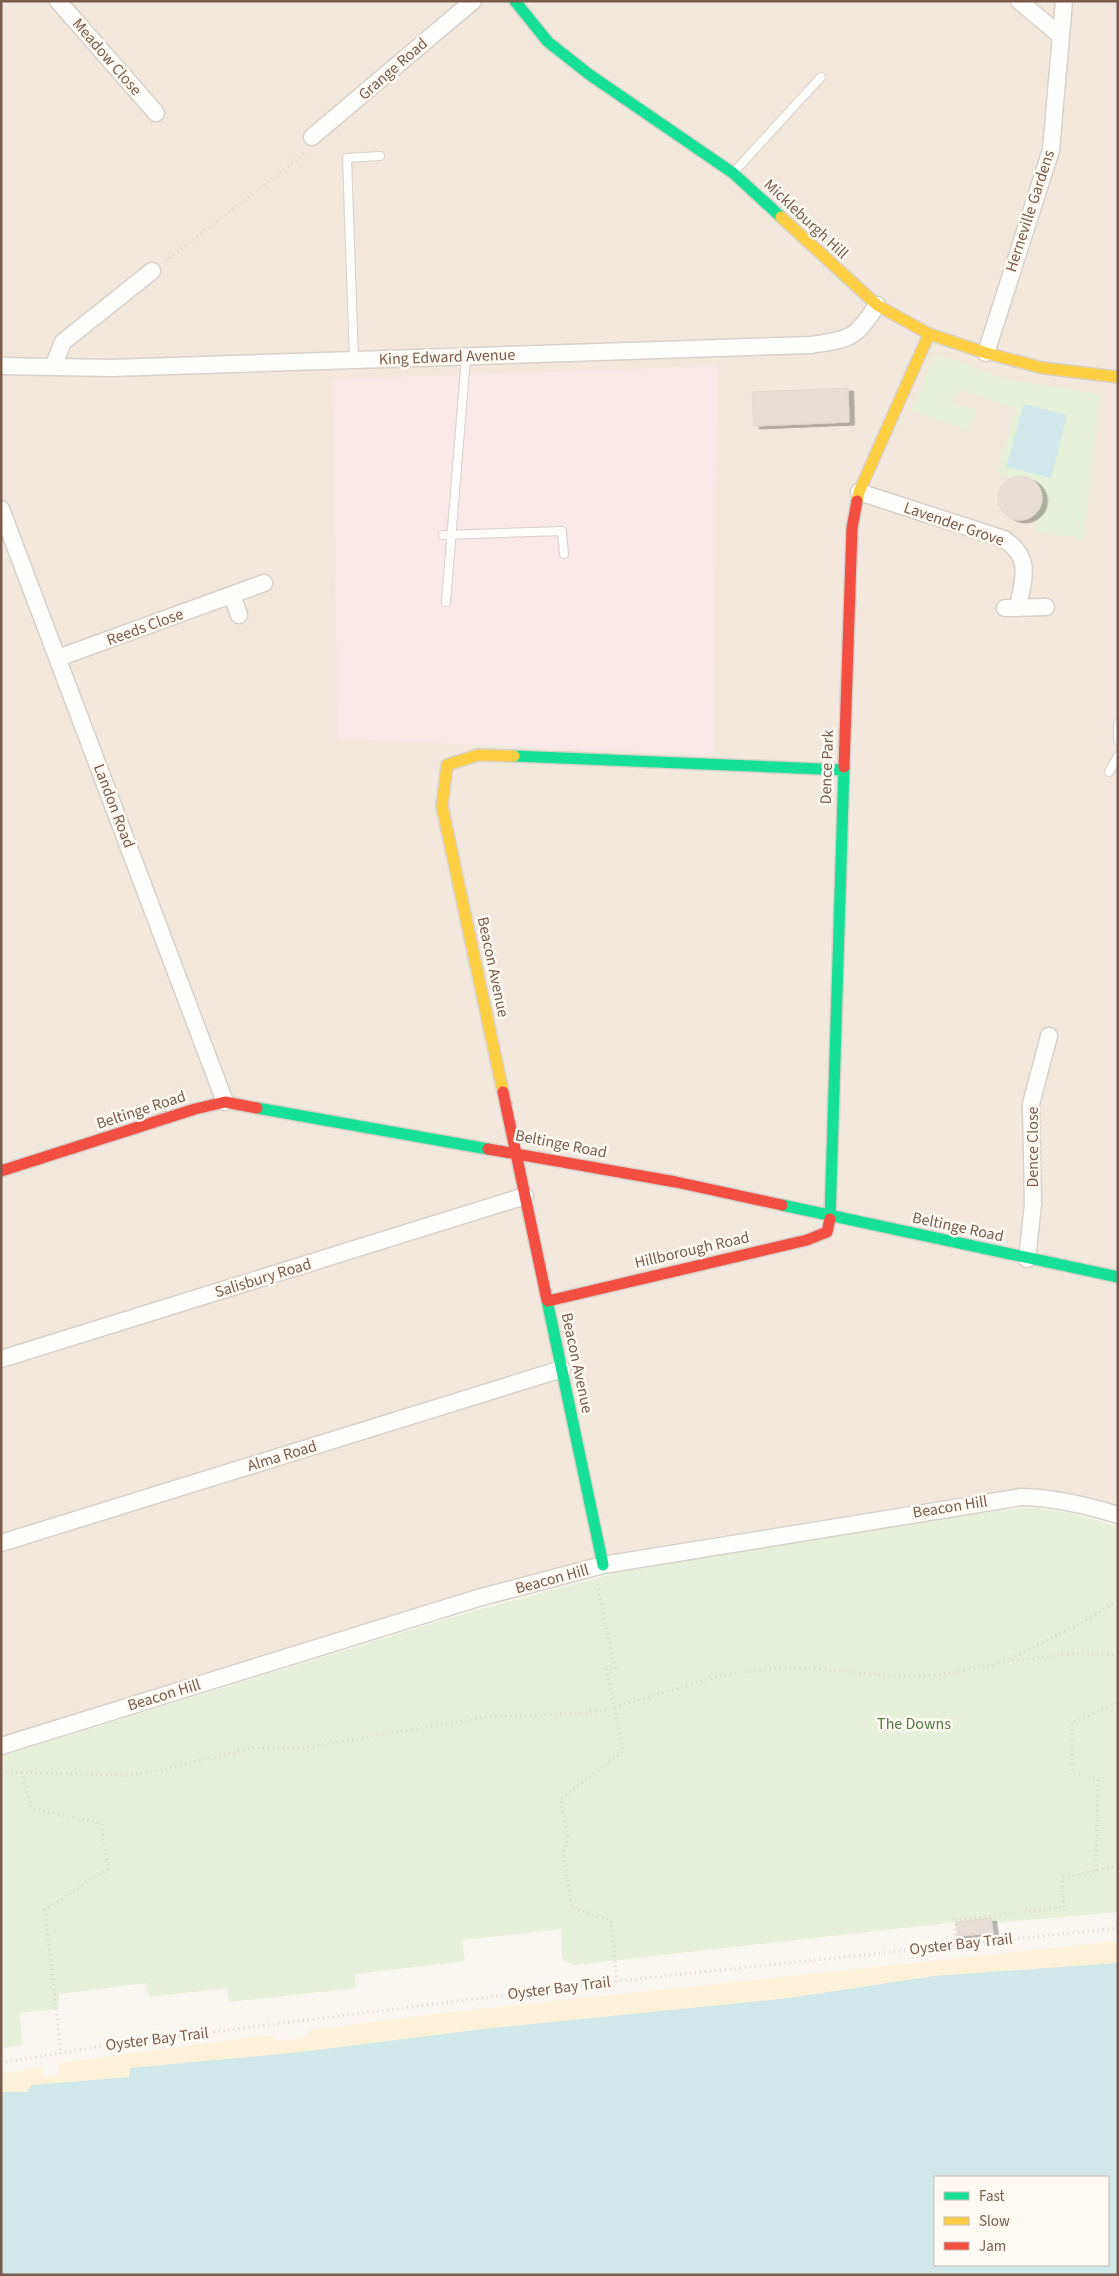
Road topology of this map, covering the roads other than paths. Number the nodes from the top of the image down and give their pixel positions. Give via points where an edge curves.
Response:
1 (58, 1) edge
2 (473, 1) edge
3 (515, 1) edge
4 (1019, 1) edge
5 (1064, 1) edge
6 (1061, 36) junction
7 (820, 76) dead end
8 (156, 113) dead end
9 (312, 137) road end
10 (380, 156) dead end
11 (733, 173) junction
12 (152, 271) road end
13 (877, 305) junction
14 (929, 334) junction
15 (986, 353) junction
16 (466, 356) junction
17 (354, 360) junction
18 (1, 366) edge
19 (53, 367) junction
20 (1118, 377) edge
21 (859, 492) junction
22 (1, 509) edge
23 (447, 535) junction
24 (564, 554) dead end
25 (264, 583) dead end
26 (232, 595) junction
27 (446, 602) dead end
28 (1046, 607) dead end
29 (239, 615) dead end
30 (58, 658) junction
31 (1118, 724) edge
32 (1118, 740) edge
33 (1118, 756) edge
34 (844, 770) junction
35 (1109, 772) dead end
36 (1049, 1036) dead end
37 (225, 1102) junction
38 (516, 1152) junction
39 (1, 1171) edge
40 (525, 1196) junction
41 (830, 1216) junction
42 (1028, 1259) junction
43 (1118, 1277) edge
44 (548, 1301) junction
45 (1, 1359) edge
46 (562, 1369) junction
47 (1118, 1515) edge
48 (1, 1543) edge
49 (598, 1567) junction
50 (1, 1746) edge

1 - 8 street, Meadow Close
2 - 9 street, Grange Road
3 - 11 street, Mickleburgh Hill via 548,42 590,76
4 - 6 street
5 - 6 street, Herneville Gardens
6 - 15 street, Herneville Gardens via 1051,150
7 - 11 lane
10 - 17 lane via 348,158
11 - 13 street, Mickleburgh Hill
12 - 19 street via 63,342
13 - 14 street, Mickleburgh Hill
13 - 16 street, King Edward Avenue via 861,330 842,340 811,345
14 - 15 street, Mickleburgh Hill
14 - 21 street, Dence Park
15 - 20 street, Mickleburgh Hill via 1043,368
16 - 17 street, King Edward Avenue
16 - 23 lane
17 - 19 street, King Edward Avenue
18 - 19 street, King Edward Avenue
21 - 28 street, Lavender Grove via 1004,539 1022,556 1024,570 1012,608
21 - 34 street, Dence Park via 851,536
22 - 30 street, Landon Road
23 - 24 lane via 562,531
23 - 27 lane
25 - 26 street, Reeds Close
26 - 29 street
26 - 30 street, Reeds Close
30 - 37 street, Landon Road
31 - 32 lane
33 - 35 lane
34 - 38 street, Beacon Avenue via 478,755 447,765 442,806
34 - 41 street, Dence Park
36 - 42 street, Dence Close via 1031,1104 1033,1204
37 - 38 street, Beltinge Road
37 - 39 street, Beltinge Road
38 - 40 street, Beacon Avenue
38 - 41 street, Beltinge Road via 676,1182
40 - 44 street, Beacon Avenue
40 - 45 street, Salisbury Road
41 - 42 street, Beltinge Road
41 - 44 street, Hillborough Road via 827,1232 807,1240
42 - 43 street, Beltinge Road
44 - 46 street, Beacon Avenue
46 - 48 street, Alma Road
46 - 49 street, Beacon Avenue
47 - 49 street, Beacon Hill via 1072,1502 1022,1497
49 - 50 street, Beacon Hill via 450,1606

